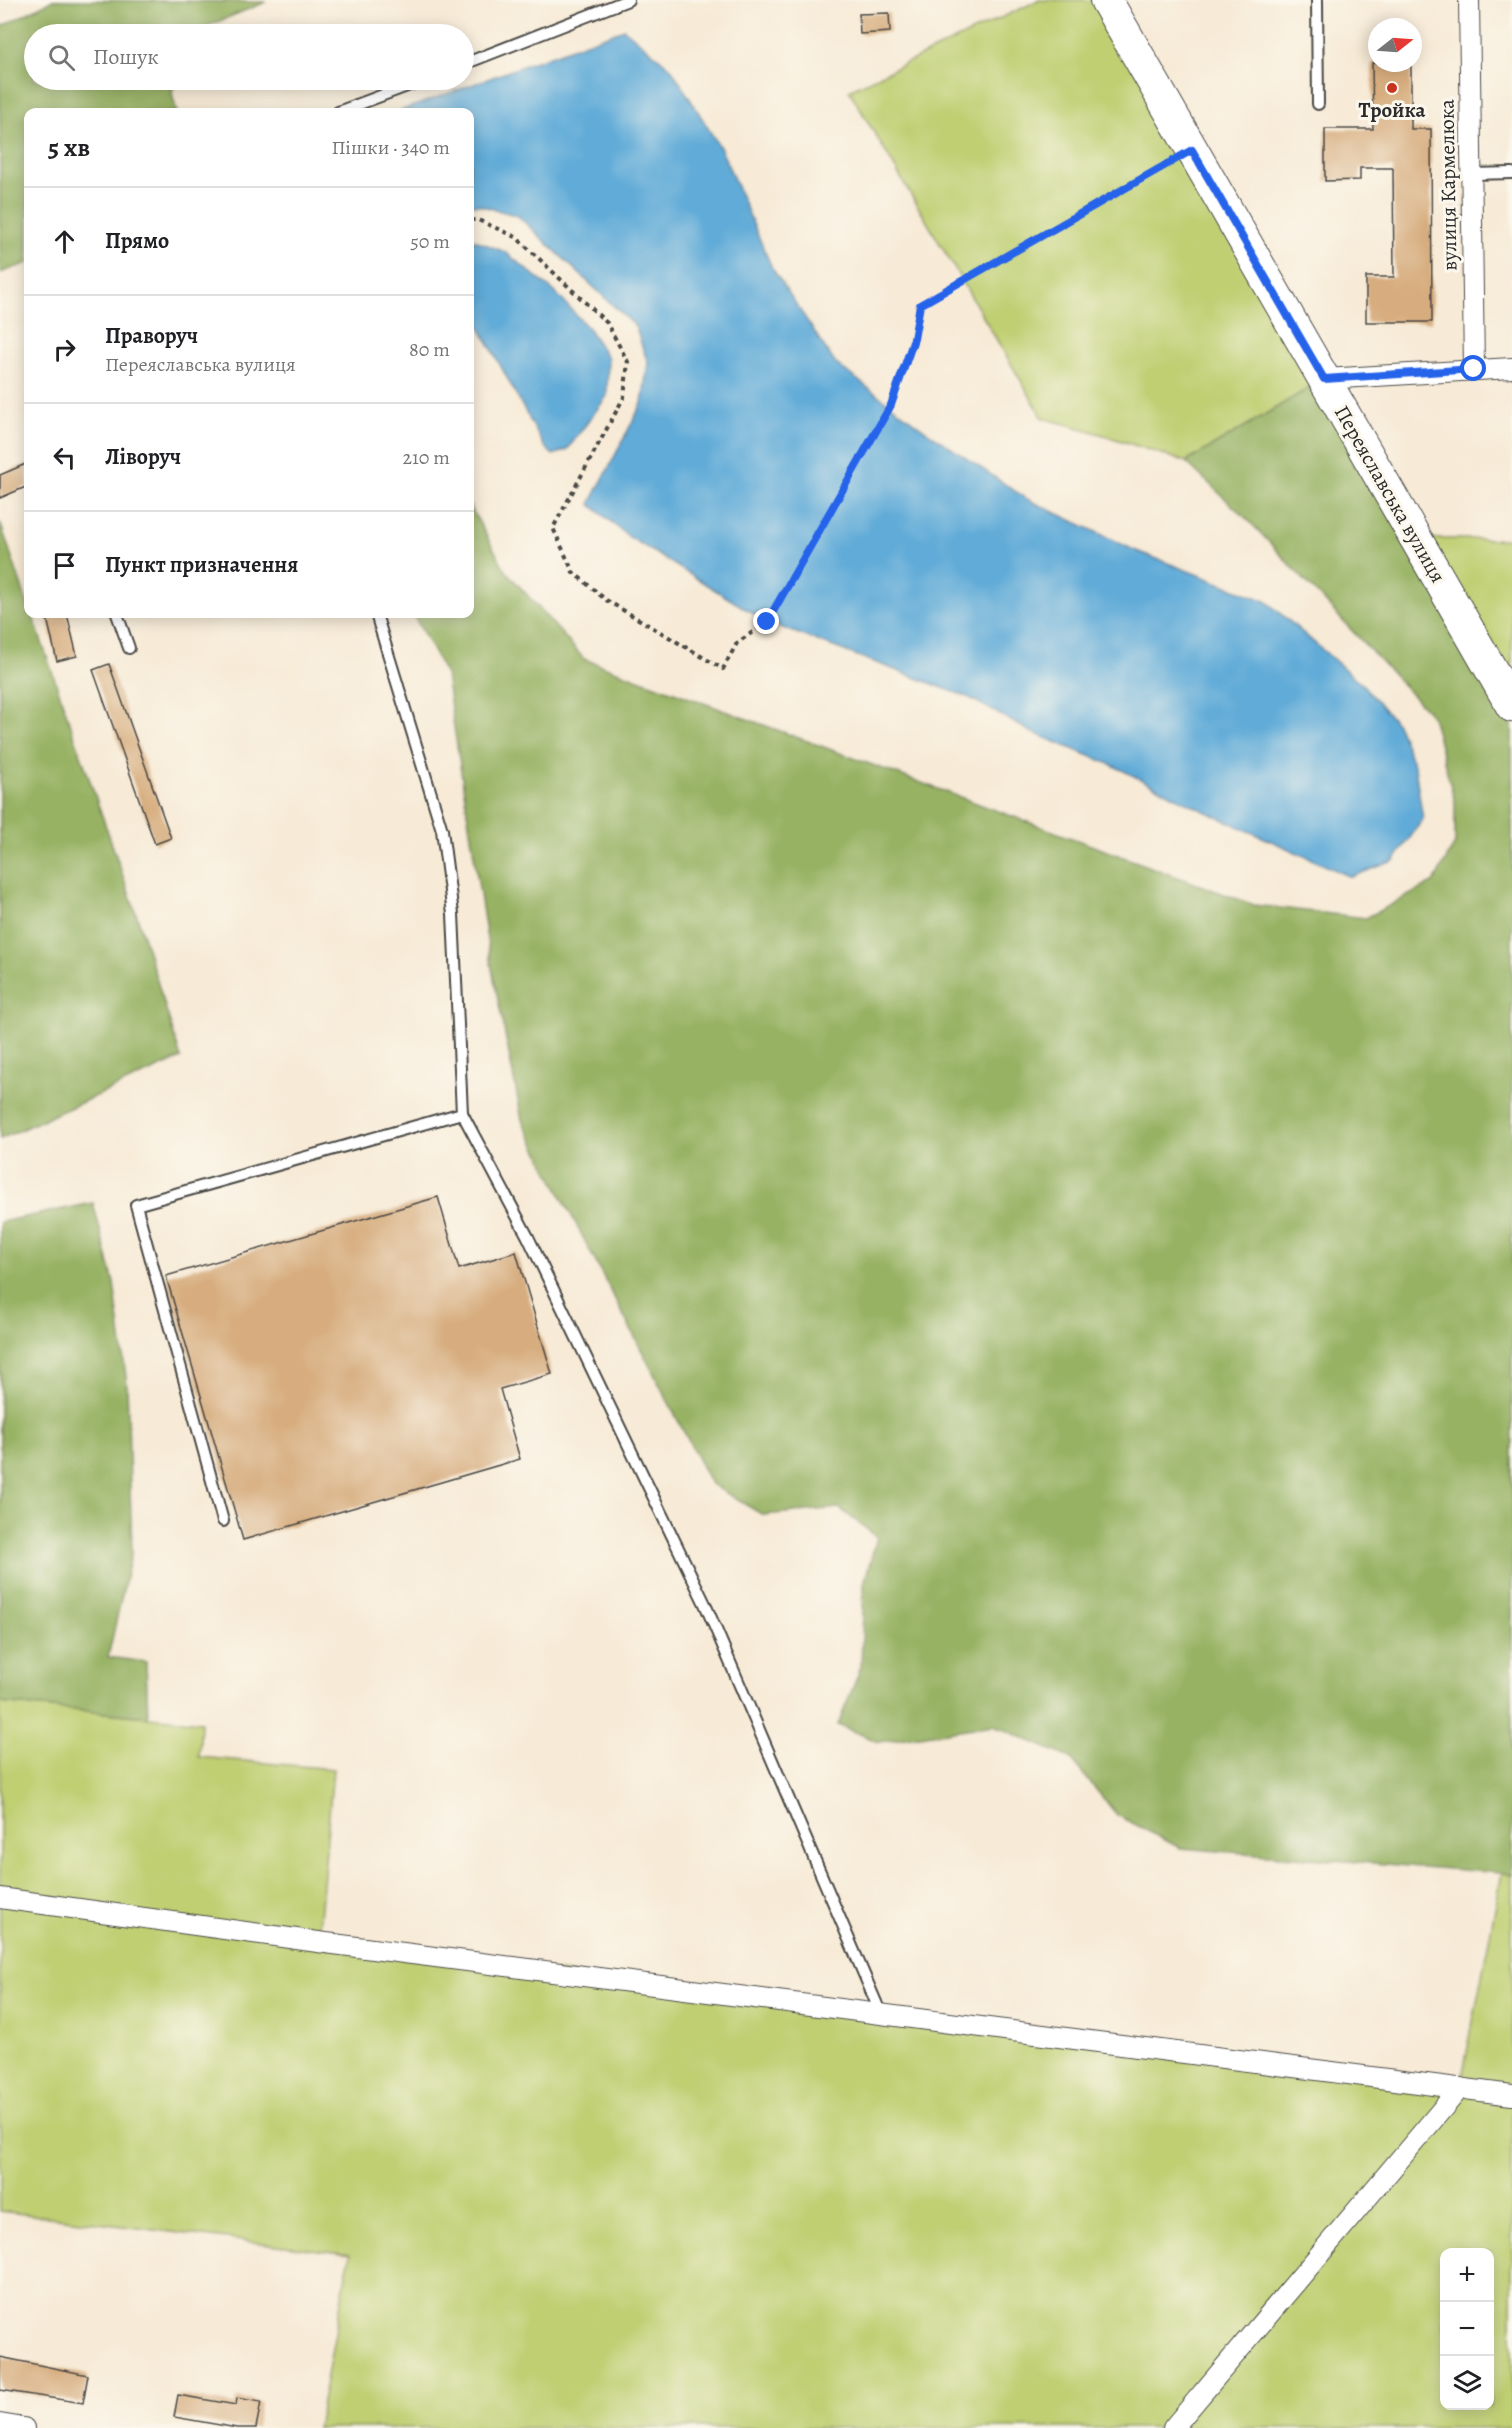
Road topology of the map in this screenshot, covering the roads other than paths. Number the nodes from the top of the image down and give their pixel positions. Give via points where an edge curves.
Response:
1 (628, 0) edge
2 (1106, 0) edge
3 (1317, 0) edge
4 (1469, 0) edge
5 (474, 60) edge
6 (396, 90) edge
7 (1318, 104) dead end
8 (349, 108) edge
9 (1512, 173) edge
10 (1472, 174) junction
11 (1512, 368) edge
12 (1474, 369) junction
13 (1324, 379) junction
14 (118, 618) edge
15 (377, 618) edge
16 (129, 648) dead end
17 (1512, 706) edge
18 (462, 1113) junction
19 (223, 1521) dead end
20 (0, 1898) edge
21 (881, 2014) junction
22 (1460, 2088) junction
23 (1512, 2095) edge
24 (0, 2424) edge
25 (24, 2428) edge
26 (1173, 2428) edge

1 - 5 lane
2 - 13 main road, Переяславська вулиця
3 - 7 lane
4 - 10 street, вулиця Кармелюка
6 - 8 lane
9 - 10 lane
10 - 12 street, вулиця Кармелюка
11 - 12 street
12 - 13 street
13 - 17 main road, Переяславська вулиця
14 - 16 lane
15 - 18 lane via 442,830 453,914
18 - 19 lane via 136,1205
18 - 21 lane via 528,1237 705,1604
20 - 21 street
21 - 22 street
22 - 23 street
22 - 26 street
24 - 25 street

